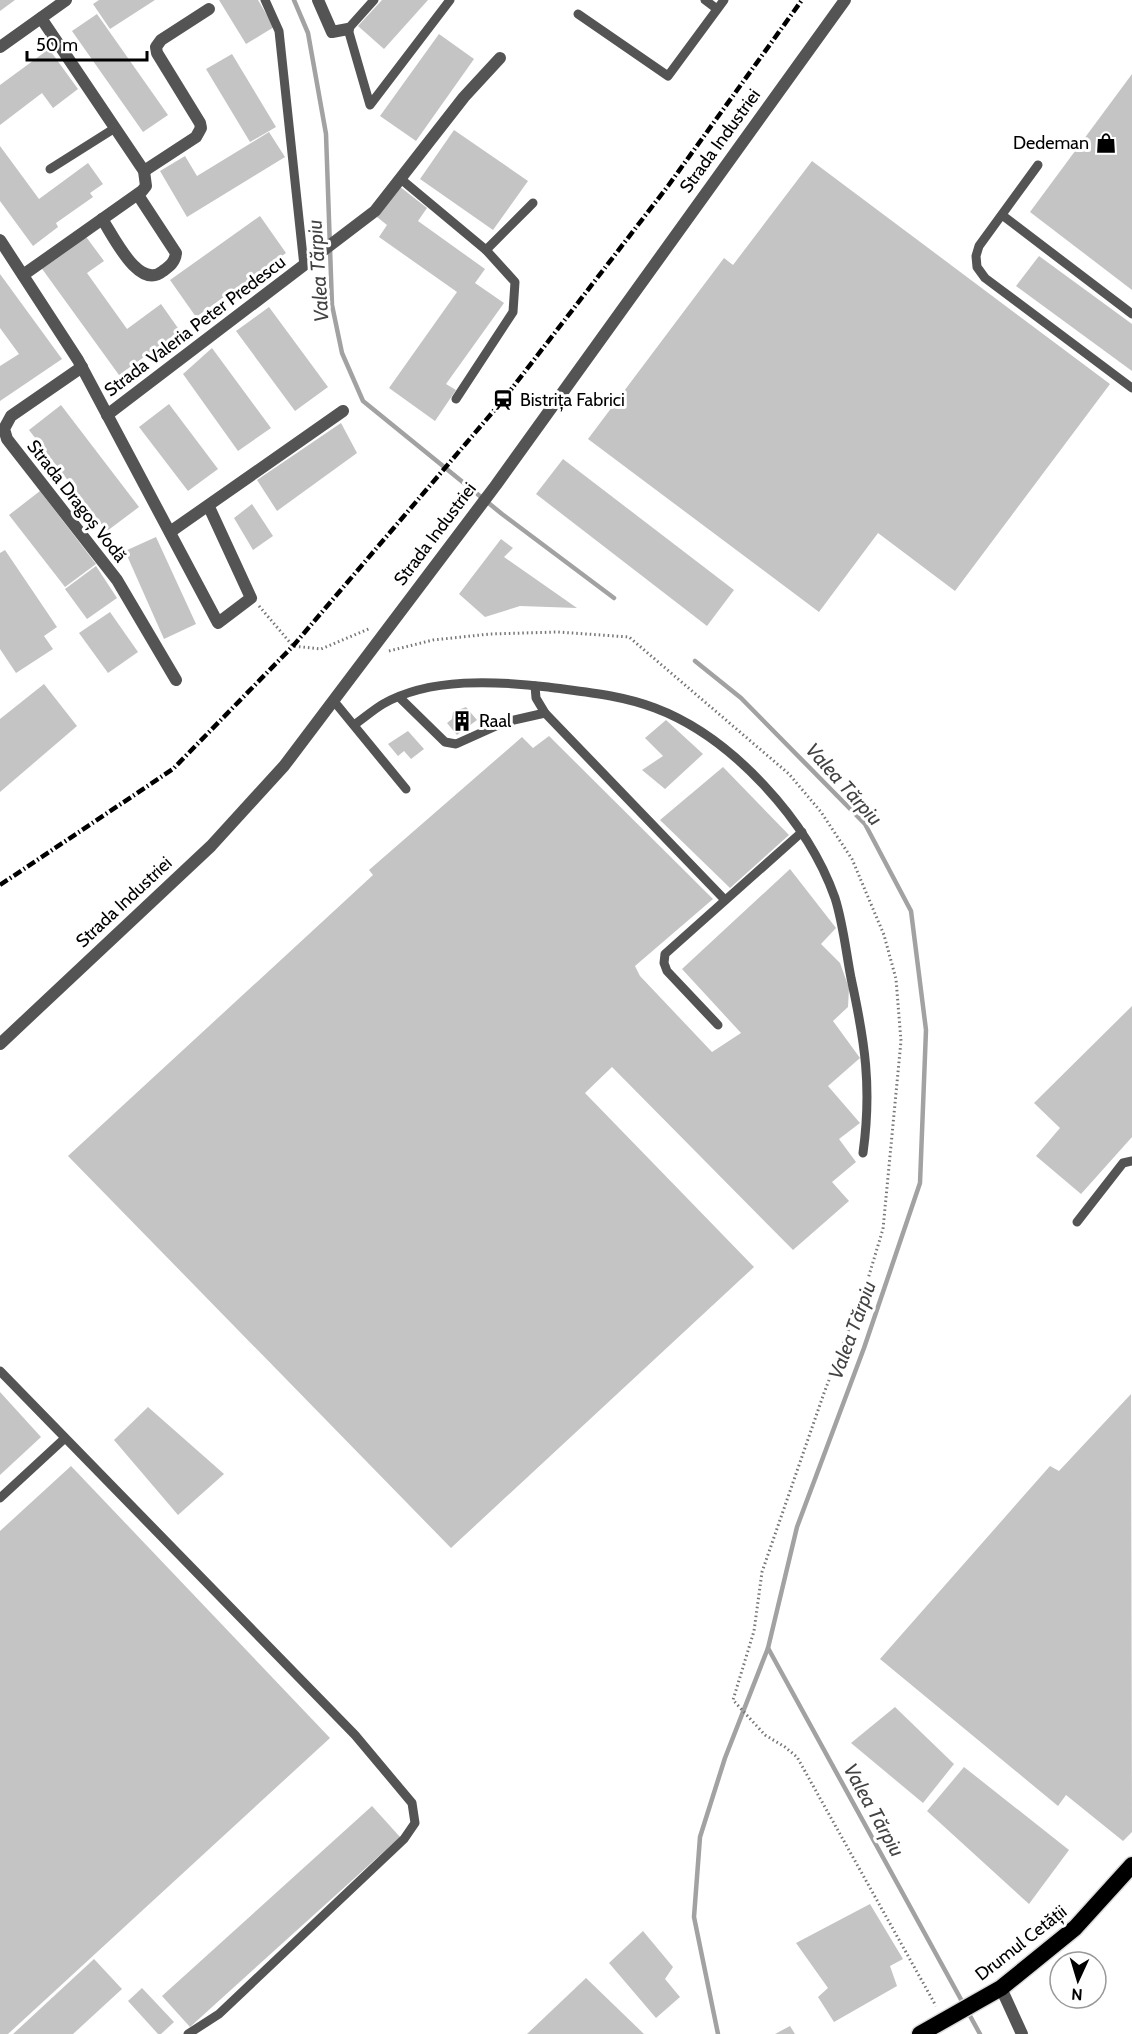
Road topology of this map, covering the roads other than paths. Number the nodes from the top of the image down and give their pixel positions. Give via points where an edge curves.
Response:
1 (66, 0) edge
2 (266, 0) edge
3 (318, 0) edge
4 (374, 0) edge
5 (450, 0) edge
6 (705, 0) edge
7 (724, 0) edge
8 (845, 0) edge
9 (209, 9) dead end
10 (717, 9) junction
11 (578, 14) dead end
12 (41, 18) junction
13 (348, 29) junction
14 (0, 47) edge
15 (500, 58) dead end
16 (115, 128) junction
17 (1038, 165) dead end
18 (50, 169) dead end
19 (144, 171) junction
20 (402, 180) junction
21 (138, 195) junction
22 (533, 203) dead end
23 (1002, 215) junction
24 (102, 219) junction
25 (0, 240) edge
26 (486, 250) junction
27 (304, 266) junction
28 (23, 275) junction
29 (1132, 314) edge
30 (82, 367) junction
31 (1132, 388) edge
32 (456, 399) dead end
33 (343, 411) dead end
34 (107, 415) junction
35 (209, 507) junction
36 (170, 532) junction
37 (176, 680) dead end
38 (535, 686) junction
39 (399, 698) junction
40 (333, 700) junction
41 (545, 713) junction
42 (354, 725) junction
43 (406, 789) dead end
44 (802, 832) junction
45 (725, 900) junction
46 (718, 1025) dead end
47 (0, 1044) edge
48 (862, 1153) dead end
49 (1132, 1161) edge
50 (1077, 1222) dead end
51 (0, 1371) edge
52 (64, 1439) junction
53 (0, 1498) edge
54 (1132, 1865) edge
55 (1001, 1988) junction
56 (922, 2033) edge
57 (188, 2034) edge
58 (1022, 2034) edge

1 - 12 street
2 - 27 lane via 279,31
3 - 13 street via 332,32
4 - 13 lane
5 - 13 lane via 370,105
6 - 10 lane
7 - 10 lane
8 - 40 street, Strada Industriei via 496,485
9 - 19 street via 161,40 156,48 201,128 196,137
10 - 11 lane via 668,76
12 - 14 street
12 - 16 street
15 - 20 street, Strada Valeria Peter Predescu via 464,97
16 - 18 lane
16 - 19 street
17 - 23 lane
19 - 21 street via 146,186
20 - 26 lane
20 - 27 street, Strada Valeria Peter Predescu via 375,211
21 - 24 street
21 - 24 street via 176,253 174,262 159,275 152,278 140,273
22 - 26 lane
23 - 29 lane
23 - 31 lane via 976,256 977,267 985,278
24 - 28 street
25 - 28 street
26 - 32 lane via 514,282 516,300 513,312
27 - 34 street, Strada Valeria Peter Predescu
28 - 30 street
30 - 34 street
30 - 37 street, Strada Dragoș Vodă via 10,416 4,429 7,439 117,580
33 - 35 street
34 - 36 street
35 - 36 street
35 - 36 street via 251,597 218,623
38 - 39 lane via 475,682
38 - 41 lane via 536,698
38 - 44 lane via 618,696 692,725 755,778
39 - 41 lane via 445,742 456,744 505,722
39 - 42 lane via 384,703
40 - 42 lane
40 - 47 street, Strada Industriei via 284,766 211,846
41 - 45 lane
42 - 43 lane
44 - 45 lane
44 - 48 lane via 835,899 861,1021 869,1111
45 - 46 lane via 665,954 664,963
49 - 50 lane via 1123,1163
51 - 52 lane
52 - 53 lane
52 - 57 lane via 355,1735 412,1803 415,1823 404,1839 219,2014
54 - 55 highway, Drumul Cetății via 1075,1928
55 - 56 highway, Drumul Cetății
55 - 58 street

